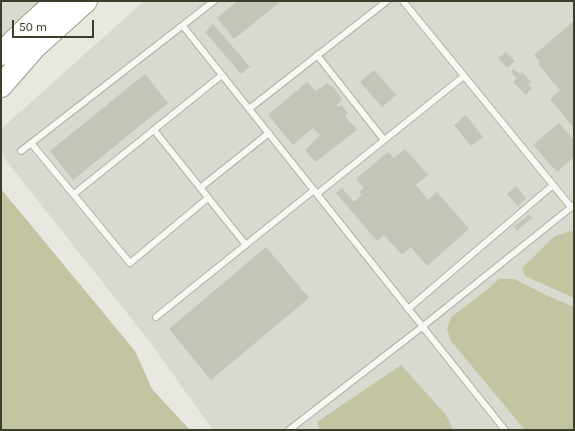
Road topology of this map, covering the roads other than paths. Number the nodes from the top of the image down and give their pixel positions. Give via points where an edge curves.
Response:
1 (57, 1) edge
2 (86, 1) edge
3 (214, 1) edge
4 (387, 1) edge
5 (403, 1) edge
6 (183, 26) junction
7 (1, 54) edge
8 (317, 56) junction
9 (222, 75) junction
10 (464, 76) junction
11 (1, 86) edge
12 (249, 109) junction
13 (154, 130) junction
14 (269, 133) junction
15 (384, 140) junction
16 (31, 143) junction
17 (21, 150) dead end
18 (553, 185) junction
19 (200, 188) junction
20 (315, 192) junction
21 (74, 194) junction
22 (208, 198) junction
23 (573, 206) edge
24 (246, 245) junction
25 (408, 309) junction
26 (156, 317) dead end
27 (422, 327) junction
28 (289, 430) edge
29 (505, 430) edge

1 - 7 highway
2 - 11 highway via 36,47
3 - 6 lane
4 - 8 lane
5 - 10 lane
6 - 9 lane
6 - 16 lane
8 - 12 lane
8 - 15 lane
9 - 12 lane
9 - 13 lane
10 - 15 lane
10 - 18 lane
12 - 14 lane
13 - 19 lane
13 - 21 lane
14 - 19 lane
14 - 20 lane
15 - 20 lane
16 - 17 lane
16 - 21 lane
18 - 23 lane
18 - 25 lane
19 - 22 lane
20 - 24 lane
20 - 25 lane
21 - 22 lane via 130,262
22 - 24 lane
23 - 27 lane
24 - 26 lane
25 - 27 lane
27 - 28 lane
27 - 29 lane

